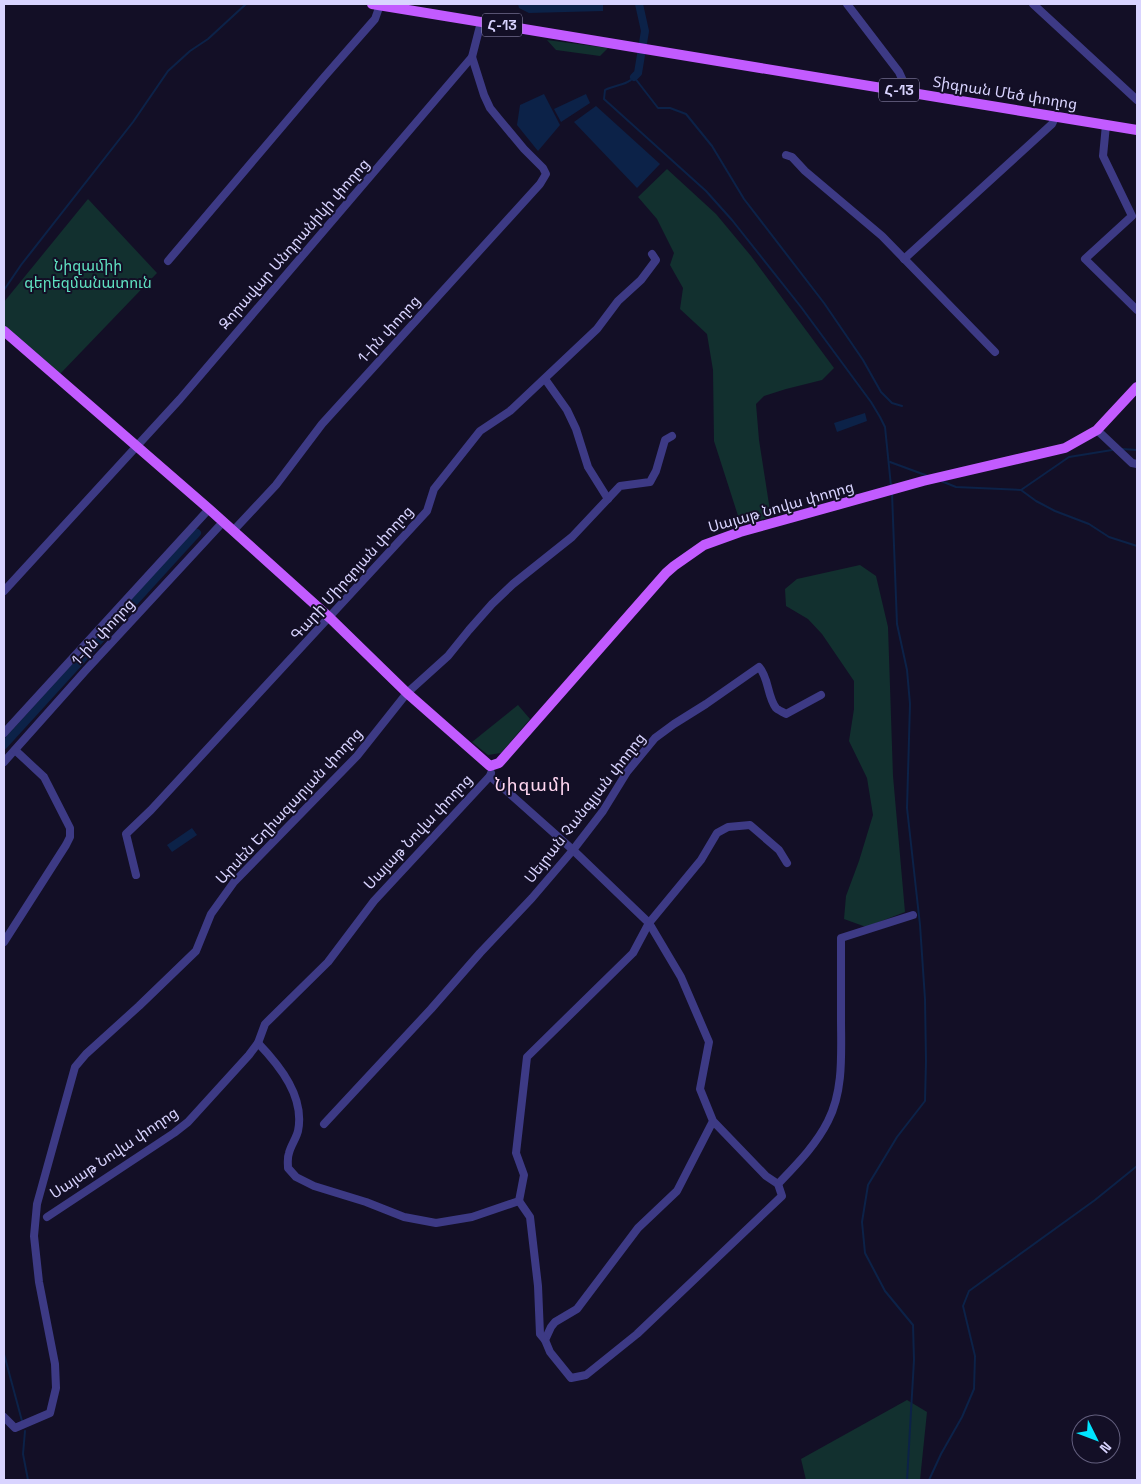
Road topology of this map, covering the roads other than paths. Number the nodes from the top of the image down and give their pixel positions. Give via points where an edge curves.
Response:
1 (376, 4) edge
2 (847, 4) edge
3 (1033, 4) edge
4 (482, 22) junction
5 (472, 57) junction
6 (905, 92) junction
7 (1137, 100) edge
8 (1056, 116) junction
9 (1106, 125) junction
10 (1137, 130) edge
11 (786, 155) dead end
12 (652, 254) dead end
13 (904, 260) junction
14 (168, 261) dead end
15 (1137, 310) edge
16 (4, 331) edge
17 (995, 352) dead end
18 (545, 379) junction
19 (1137, 387) edge
20 (1097, 430) junction
21 (672, 436) dead end
22 (137, 446) junction
23 (1137, 464) edge
24 (608, 499) junction
25 (209, 510) junction
26 (223, 522) junction
27 (233, 531) junction
28 (4, 591) edge
29 (330, 618) junction
30 (73, 658) junction
31 (86, 670) junction
32 (407, 693) junction
33 (821, 695) dead end
34 (4, 733) edge
35 (15, 750) junction
36 (4, 762) edge
37 (490, 771) junction
38 (573, 850) junction
39 (787, 862) dead end
40 (136, 875) dead end
41 (913, 915) dead end
42 (649, 922) junction
43 (4, 942) edge
44 (258, 1043) junction
45 (713, 1120) junction
46 (324, 1124) dead end
47 (778, 1184) junction
48 (519, 1201) junction
49 (47, 1217) dead end
50 (545, 1340) junction
51 (4, 1417) edge

1 - 4 main road, Հ-13
1 - 14 street via 375,19
2 - 6 street via 899,72
3 - 7 street
4 - 5 street
4 - 6 main road, Տիգրան Մեծ փողոց / Հ-13
5 - 22 street, Զորավար Անդրանիկի փողոց
5 - 27 street, 1-ին փողոց via 490,108 546,174 322,424 276,485
6 - 8 main road, Տիգրան Մեծ փողոց / Հ-13
8 - 9 main road, Տիգրան Մեծ փողոց / Հ-13
8 - 13 street via 1052,124
9 - 10 main road, Տիգրան Մեծ փողոց / Հ-13
9 - 15 street via 1103,156 1132,216 1086,259
11 - 13 street via 882,236
12 - 18 street, Գարի Միրզոյան փողոց via 656,260 641,280
13 - 17 street
16 - 22 main road
18 - 24 street via 567,410 588,467
18 - 29 street, Գարի Միրզոյան փողոց via 510,411 480,431 434,489 427,511
19 - 20 main road, Սայաթ Նովա փողոց
20 - 23 street
20 - 37 main road, Սայաթ Նովա փողոց via 1065,448 923,481 704,545 666,573
21 - 24 street, Արսեն Եղիազարյան փողոց via 665,440 650,482 620,486
22 - 25 main road
22 - 28 street, Զորավար Անդրանիկի փողոց
24 - 32 street, Արսեն Եղիազարյան փողոց via 572,537 492,604 448,656
25 - 26 main road
25 - 30 street
26 - 27 main road
26 - 31 street, 1-ին փողոց
27 - 29 main road
29 - 32 main road
29 - 40 street, Գարի Միրզոյան փողոց via 126,834
30 - 31 street
30 - 34 street
31 - 35 street, 1-ին փողոց
32 - 37 main road
32 - 51 street, Արսեն Եղիազարյան փողոց via 358,756 234,882 211,914 196,951 75,1067 37,1204 34,1236 56,1388 50,1413 16,1428
33 - 38 street, Սեյրան Չանգլյան փողոց via 786,714 776,708 759,667 656,738
35 - 36 street, 1-ին փողոց
35 - 43 street via 44,777 70,828 70,837
37 - 38 street
37 - 44 street, Սայաթ Նովա փողոց via 374,901 328,962 265,1024
38 - 42 street
38 - 46 street, Սեյրան Չանգլյան փողոց
39 - 42 street via 779,850 750,825 728,827 717,833 701,860
41 - 47 street via 841,938 841,1065 836,1095 829,1119 816,1141
42 - 45 street via 681,977 709,1042 700,1090
42 - 48 street via 633,953 527,1057 516,1153 524,1175
44 - 48 street via 274,1060 295,1096 300,1119 288,1153 288,1168 296,1177 404,1217 436,1222 472,1217
44 - 49 street, Սայաթ Նովա փողոց via 188,1122
45 - 47 street via 766,1176
45 - 50 street via 677,1191 638,1228 577,1309 556,1322
47 - 50 street via 782,1196 637,1334 586,1375 571,1378 550,1352
48 - 50 street via 530,1217 540,1334

